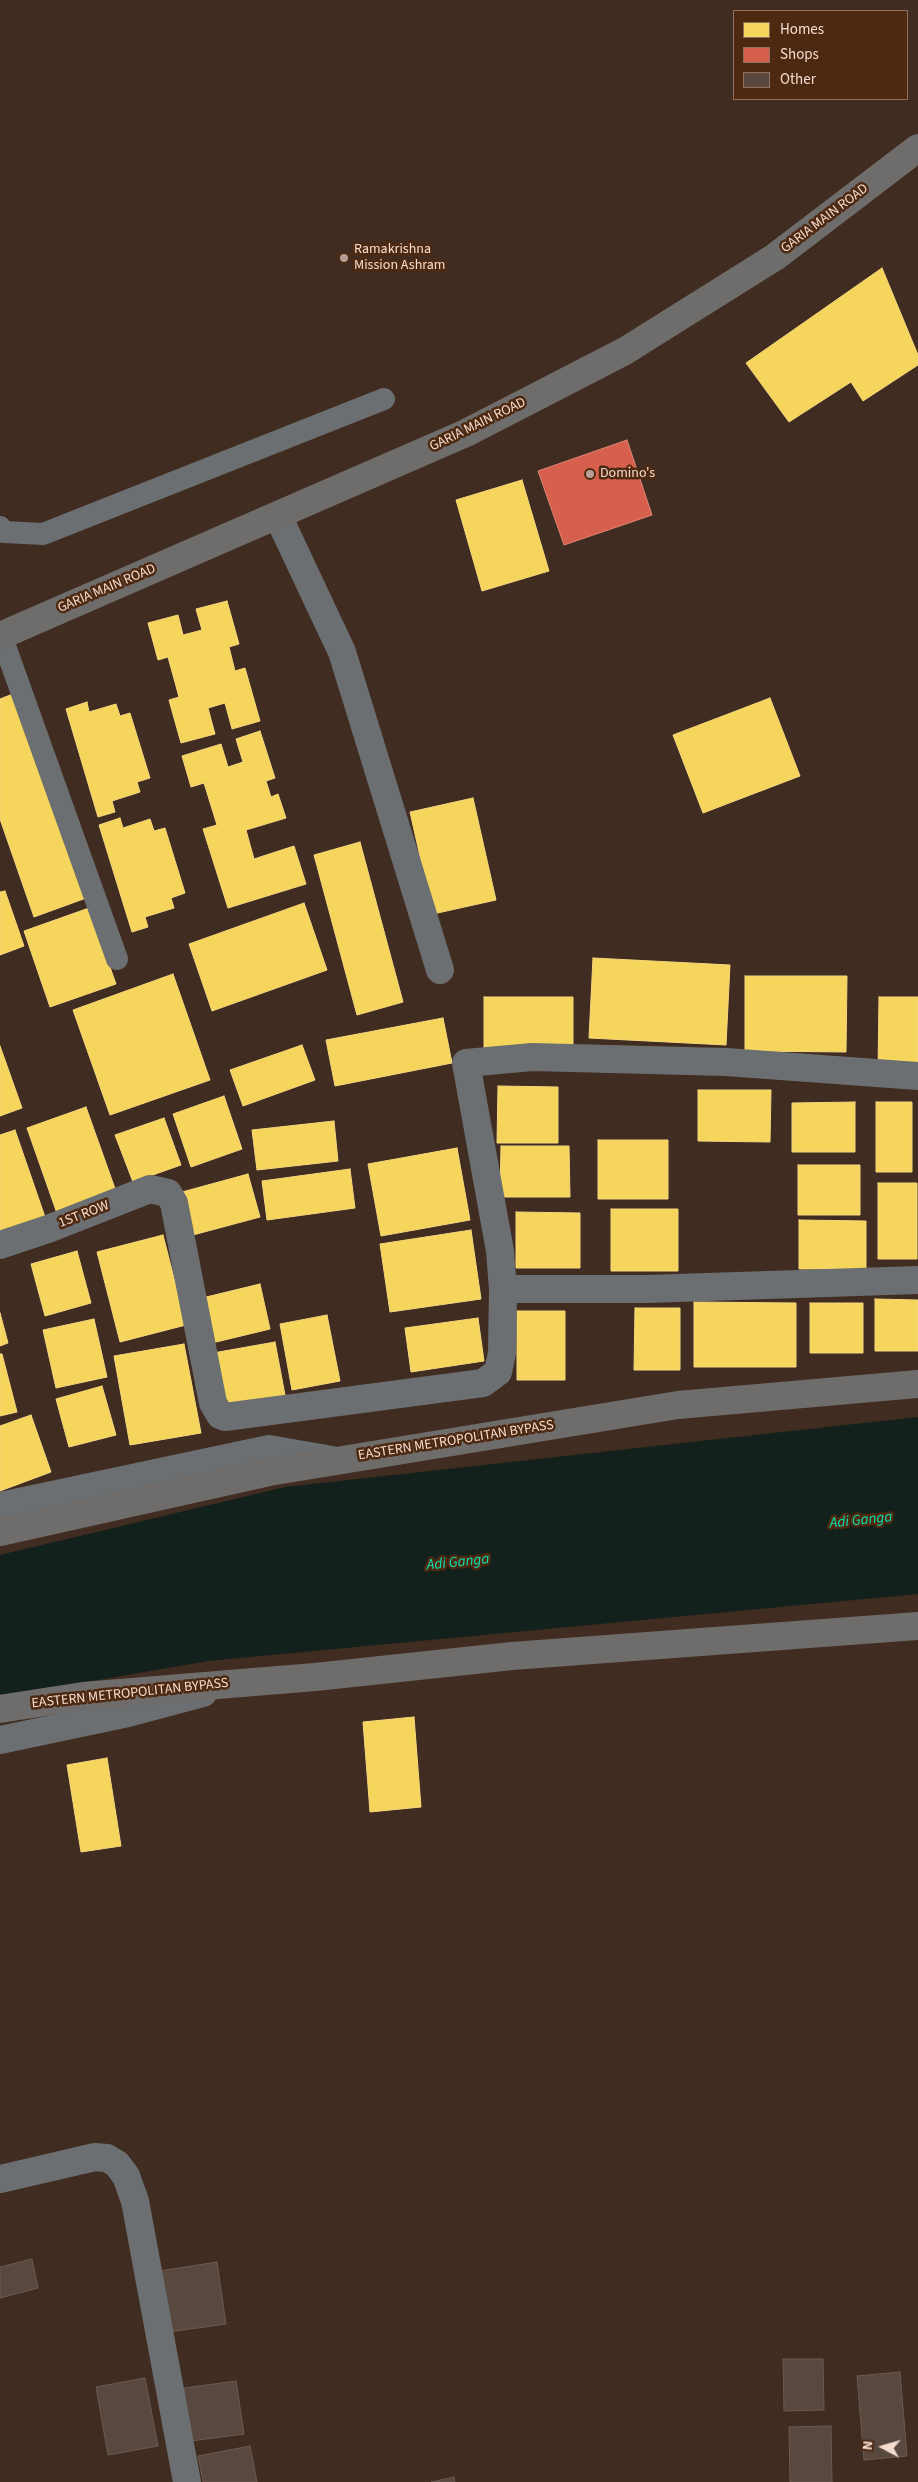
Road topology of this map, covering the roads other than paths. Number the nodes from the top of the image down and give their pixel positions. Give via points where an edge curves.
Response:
1 (918, 148) edge
2 (384, 399) dead end
3 (278, 516) junction
4 (0, 527) edge
5 (1, 635) edge
6 (117, 959) dead end
7 (440, 970) dead end
8 (918, 1076) edge
9 (0, 1245) edge
10 (918, 1280) edge
11 (504, 1289) junction
12 (918, 1384) edge
13 (337, 1461) junction
14 (0, 1506) edge
15 (0, 1532) edge
16 (918, 1626) edge
17 (243, 1683) junction
18 (0, 1708) edge
19 (0, 1740) edge
20 (0, 2179) edge
21 (187, 2482) edge

1 - 3 main road, GARIA MAIN ROAD via 775,257 625,351 466,433
2 - 4 lane via 43,534 4,532
3 - 5 main road, GARIA MAIN ROAD
3 - 7 street via 342,652
5 - 6 lane
8 - 11 street via 726,1062 532,1057 466,1063
9 - 11 street, 1ST ROW via 150,1189 168,1193 174,1203 212,1403 225,1417 483,1382 492,1378 498,1372 502,1352
10 - 11 street via 647,1289
12 - 13 main road, EASTERN METROPOLITAN BYPASS via 678,1405
13 - 14 street via 268,1449
13 - 15 main road, EASTERN METROPOLITAN BYPASS via 269,1472
16 - 17 main road, EASTERN METROPOLITAN BYPASS via 512,1656
17 - 18 main road, EASTERN METROPOLITAN BYPASS via 83,1696
17 - 19 street via 128,1714
20 - 21 street via 95,2157 107,2158 117,2164 126,2176 135,2201

